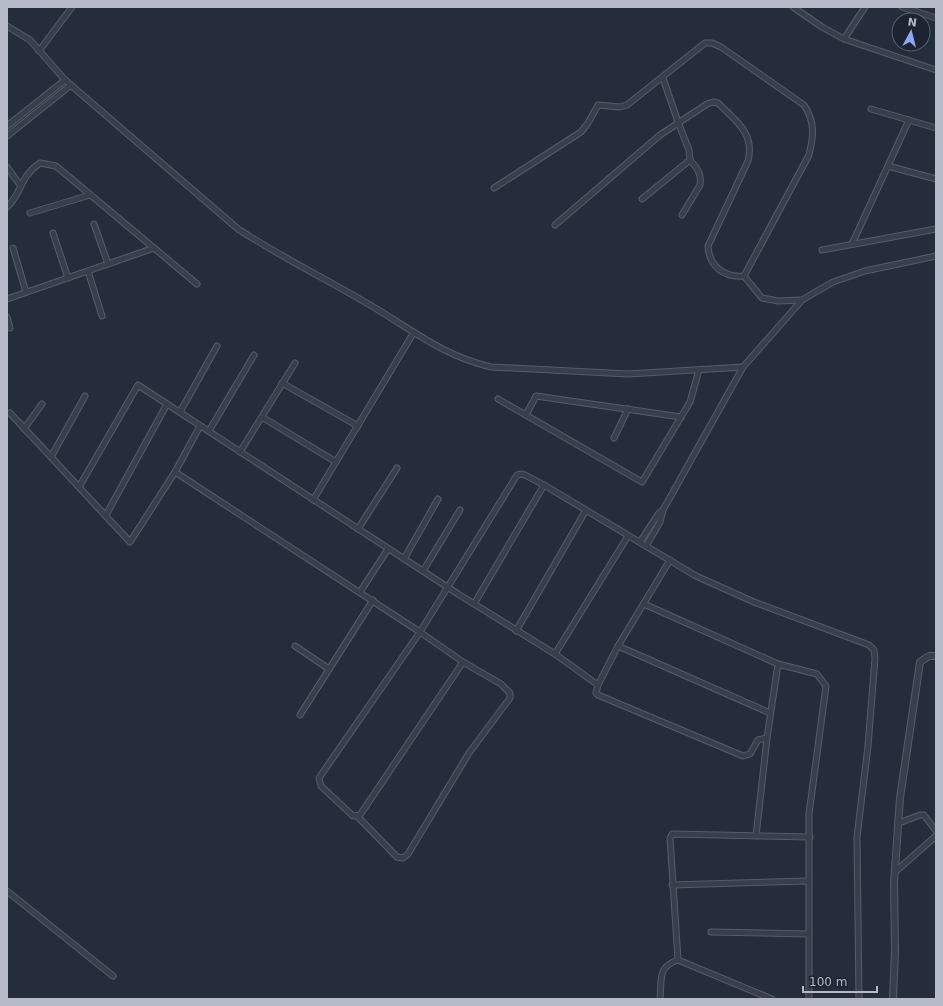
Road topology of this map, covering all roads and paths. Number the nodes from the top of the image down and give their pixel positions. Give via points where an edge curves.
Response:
1 (72, 7) edge
2 (793, 7) edge
3 (865, 7) edge
4 (902, 7) edge
5 (936, 18) edge
6 (7, 26) edge
7 (844, 39) junction
8 (39, 51) junction
9 (936, 70) edge
10 (663, 78) junction
11 (65, 80) junction
12 (71, 85) junction
13 (871, 109) dead end
14 (909, 120) junction
15 (678, 122) junction
16 (7, 126) edge
17 (936, 128) edge
18 (7, 136) edge
19 (690, 160) junction
20 (888, 166) junction
21 (7, 168) edge
22 (936, 179) edge
23 (20, 186) junction
24 (494, 188) dead end
25 (90, 194) junction
26 (642, 199) dead end
27 (7, 207) edge
28 (30, 213) dead end
29 (682, 215) dead end
30 (94, 224) dead end
31 (556, 226) dead end
32 (936, 229) edge
33 (53, 233) dead end
34 (852, 244) junction
35 (13, 248) dead end
36 (154, 248) junction
37 (822, 250) dead end
38 (936, 256) edge
39 (108, 264) junction
40 (88, 271) junction
41 (744, 276) junction
42 (68, 278) junction
43 (197, 284) dead end
44 (26, 292) junction
45 (7, 299) edge
46 (802, 300) junction
47 (102, 316) dead end
48 (7, 317) edge
49 (10, 328) dead end
50 (414, 332) junction
51 (217, 346) dead end
52 (254, 355) dead end
53 (295, 363) dead end
54 (743, 367) junction
55 (700, 370) junction
56 (282, 383) junction
57 (85, 396) dead end
58 (498, 398) dead end
59 (42, 404) dead end
60 (168, 404) junction
61 (628, 409) junction
62 (180, 412) junction
63 (10, 413) dead end
64 (526, 415) junction
65 (262, 417) junction
66 (681, 417) junction
67 (200, 426) junction
68 (358, 426) junction
69 (24, 428) junction
70 (209, 431) junction
71 (614, 438) dead end
72 (240, 452) junction
73 (51, 457) junction
74 (336, 462) junction
75 (397, 468) dead end
76 (176, 472) junction
77 (544, 485) junction
78 (79, 486) junction
79 (438, 499) dead end
80 (314, 500) junction
81 (460, 510) dead end
82 (586, 510) junction
83 (663, 510) junction
84 (106, 515) junction
85 (358, 530) junction
86 (628, 536) junction
87 (640, 542) junction
88 (646, 546) junction
89 (388, 549) junction
90 (404, 559) junction
91 (670, 560) junction
92 (423, 571) junction
93 (448, 588) junction
94 (360, 592) junction
95 (373, 600) junction
96 (474, 604) junction
97 (644, 604) junction
98 (516, 631) junction
99 (420, 632) junction
100 (295, 646) dead end
101 (618, 646) junction
102 (555, 654) junction
103 (936, 656) edge
104 (463, 662) junction
105 (778, 664) junction
106 (330, 668) junction
107 (598, 685) junction
108 (770, 713) junction
109 (300, 715) dead end
110 (767, 738) junction
111 (357, 816) junction
112 (899, 822) junction
113 (936, 831) edge
114 (756, 836) junction
115 (936, 836) edge
116 (810, 837) junction
117 (895, 872) junction
118 (808, 881) junction
119 (672, 885) junction
120 (7, 892) edge
121 (711, 932) dead end
122 (809, 934) junction
123 (678, 960) junction
124 (113, 976) dead end
125 (660, 999) edge
126 (772, 999) edge
127 (809, 999) edge
128 (859, 999) edge
129 (893, 999) edge

1 - 8 street
2 - 7 street
3 - 7 street
4 - 5 street
6 - 8 street via 30,40
7 - 9 street
8 - 11 street
10 - 15 street
10 - 24 street via 628,105 598,105 581,132
10 - 41 street via 705,43 712,43 804,105 809,113 814,137 810,154
11 - 12 street
11 - 16 street
12 - 18 street
12 - 50 street via 238,229
13 - 14 street
14 - 17 street
14 - 20 street
15 - 19 street via 689,150
15 - 31 street
15 - 41 street via 713,102 718,103 743,127 750,144 748,161 708,246 708,256 713,265 734,277
19 - 26 street
19 - 29 street via 698,170 701,180
20 - 22 street
20 - 34 street
21 - 23 street
23 - 25 street via 33,168 45,163 56,166
23 - 27 street
25 - 28 street
25 - 36 street
30 - 39 street
32 - 34 street
33 - 42 street
34 - 37 street
35 - 44 street
36 - 39 street
36 - 43 street
38 - 46 street via 865,271 834,282
39 - 40 street
40 - 42 street
40 - 47 street
41 - 46 street via 762,298 778,301
42 - 44 street
44 - 45 street
46 - 54 street
48 - 49 street
50 - 55 street via 440,349 469,362 491,367 628,374
50 - 68 street
51 - 62 street
52 - 70 street
53 - 56 street
54 - 55 street
54 - 83 street
55 - 66 street via 690,402
56 - 65 street
56 - 68 street
57 - 73 street
58 - 64 street
59 - 69 street
60 - 62 street
60 - 78 street via 138,385
60 - 84 street
61 - 64 street via 536,396
61 - 66 street
61 - 71 street
62 - 67 street
63 - 69 street
64 - 66 street via 642,482
65 - 72 street
65 - 74 street
67 - 70 street
67 - 76 street
68 - 74 street
69 - 73 street
70 - 72 street
72 - 80 street
73 - 78 street
74 - 80 street
75 - 85 street
76 - 84 street via 130,542
76 - 94 street
77 - 82 street
77 - 93 street via 523,474 513,479
77 - 96 street
78 - 84 street
79 - 90 street
80 - 85 street
81 - 92 street
82 - 86 street
82 - 98 street
83 - 87 street
83 - 88 street via 660,522
85 - 89 street
86 - 87 street
86 - 102 street
87 - 88 street
88 - 91 street
89 - 90 street
89 - 94 street
90 - 92 street
91 - 97 street
91 - 128 street via 696,576 754,602 874,650 868,746 857,837
92 - 93 street
93 - 96 street
93 - 99 street
94 - 95 street
95 - 99 street
95 - 106 street
96 - 98 street
97 - 101 street
97 - 105 street
98 - 102 street
99 - 104 street
99 - 111 street via 319,778 321,786 353,816
100 - 106 street
101 - 107 street
101 - 108 street
102 - 107 street
103 - 112 street via 923,659 919,668 903,771
104 - 111 street
104 - 111 street via 501,684 510,693 510,698 480,736 408,854 403,858 397,857
105 - 108 street
105 - 116 street via 817,674 826,686 809,814
106 - 109 street
107 - 110 street via 598,695 743,756 750,754 756,741
108 - 110 street
110 - 114 street
112 - 113 street via 920,815 924,816
112 - 117 street
114 - 116 street
114 - 119 street via 672,834
115 - 117 street
116 - 118 street
117 - 129 street
118 - 119 street
118 - 122 street
119 - 123 street
120 - 124 street
121 - 122 street
122 - 127 street
123 - 125 street via 667,963 663,968
123 - 126 street

